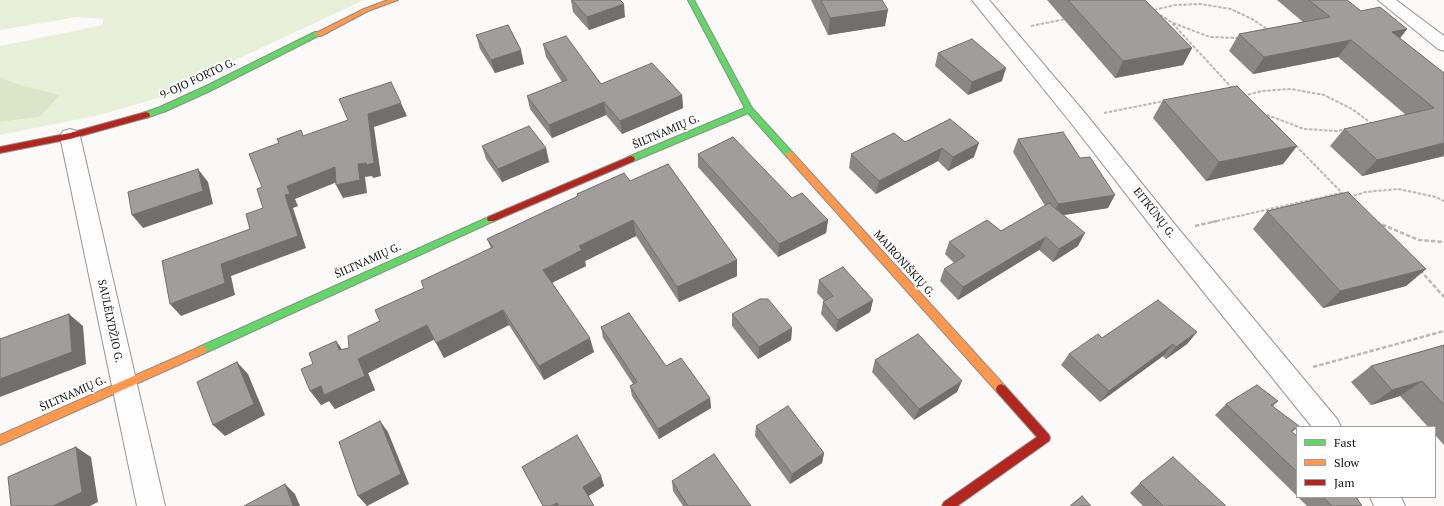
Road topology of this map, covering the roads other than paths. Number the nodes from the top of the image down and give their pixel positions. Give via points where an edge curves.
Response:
1 (395, 0) edge
2 (691, 0) edge
3 (980, 0) edge
4 (1386, 0) edge
5 (1444, 45) edge
6 (748, 109) junction
7 (70, 136) junction
8 (0, 150) edge
9 (124, 385) junction
10 (1327, 426) edge
11 (0, 440) edge
12 (1385, 498) edge
13 (151, 506) edge
14 (948, 506) edge
15 (1391, 506) edge

1 - 7 street, 9-OJO FORTO G. via 366,10 207,89 163,108
2 - 6 street, MAIRONIŠKIŲ G.
3 - 10 street, EITKŪNŲ G.
4 - 5 street
6 - 9 street, ŠILTNAMIŲ G. via 491,219
6 - 14 street, MAIRONIŠKIŲ G. via 1045,438
7 - 8 street, 9-OJO FORTO G.
7 - 9 street, SAULĖLYDŽIO G.
9 - 11 street, ŠILTNAMIŲ G.
9 - 13 street, SAULĖLYDŽIO G.
12 - 15 street

